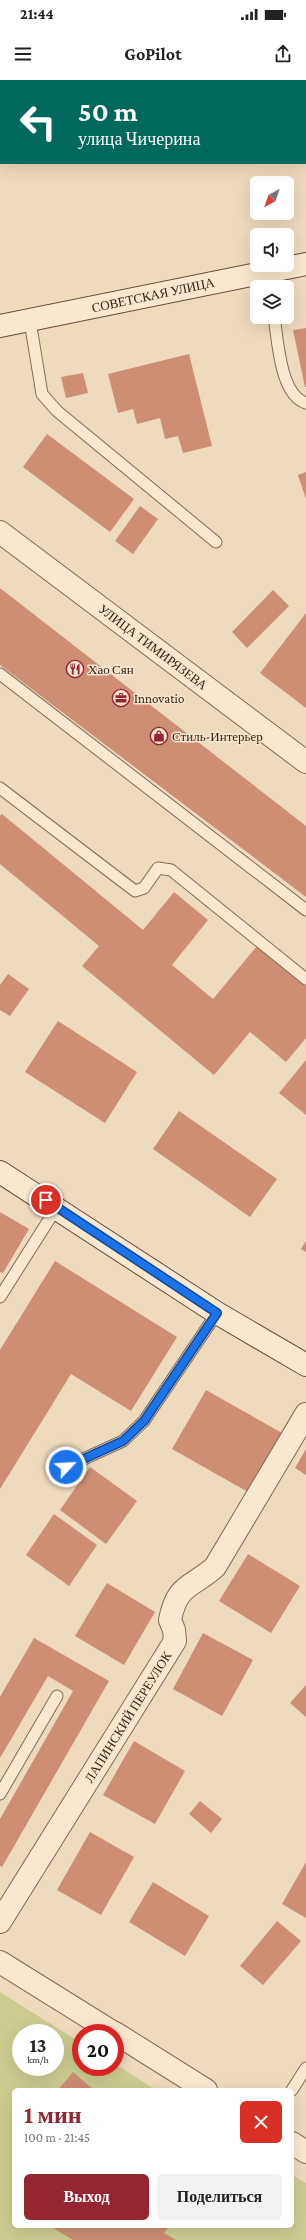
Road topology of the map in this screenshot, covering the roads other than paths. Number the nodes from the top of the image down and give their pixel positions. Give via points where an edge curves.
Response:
1 (306, 264) edge
2 (267, 280) edge
3 (250, 283) edge
4 (30, 321) junction
5 (275, 324) edge
6 (0, 326) edge
7 (306, 403) edge
8 (0, 532) edge
9 (216, 542) dead end
10 (0, 674) edge
11 (306, 762) edge
12 (0, 788) edge
13 (306, 910) edge
14 (306, 979) edge
15 (0, 1172) edge
16 (57, 1207) junction
17 (0, 1297) edge
18 (217, 1313) junction
19 (306, 1365) edge
20 (306, 1414) edge
21 (66, 1467) dead end
22 (56, 1696) dead end
23 (0, 1794) edge
24 (0, 1922) edge
25 (0, 1962) edge
26 (100, 2024) edge
27 (124, 2039) edge
28 (306, 2068) edge
29 (203, 2088) edge
30 (293, 2088) edge
31 (294, 2144) edge
32 (306, 2152) edge

1 - 2 street, СОВЕТСКАЯ УЛИЦА
3 - 4 street, СОВЕТСКАЯ УЛИЦА
4 - 6 street, СОВЕТСКАЯ УЛИЦА
4 - 9 lane via 42,394 56,411
5 - 7 lane via 285,381 298,400
8 - 11 street, УЛИЦА ТИМИРЯЗЕВА
10 - 13 lane
12 - 14 lane via 135,891 144,888 158,868 171,870
15 - 16 street
16 - 17 lane
16 - 18 street
18 - 19 street
18 - 21 lane via 144,1421 123,1441
20 - 24 street, ЛАПИНСКИЙ ПЕРЕУЛОК via 215,1567 185,1587 177,1597 170,1620 175,1641
22 - 23 lane
25 - 26 street
27 - 29 street
28 - 30 lane
31 - 32 street

